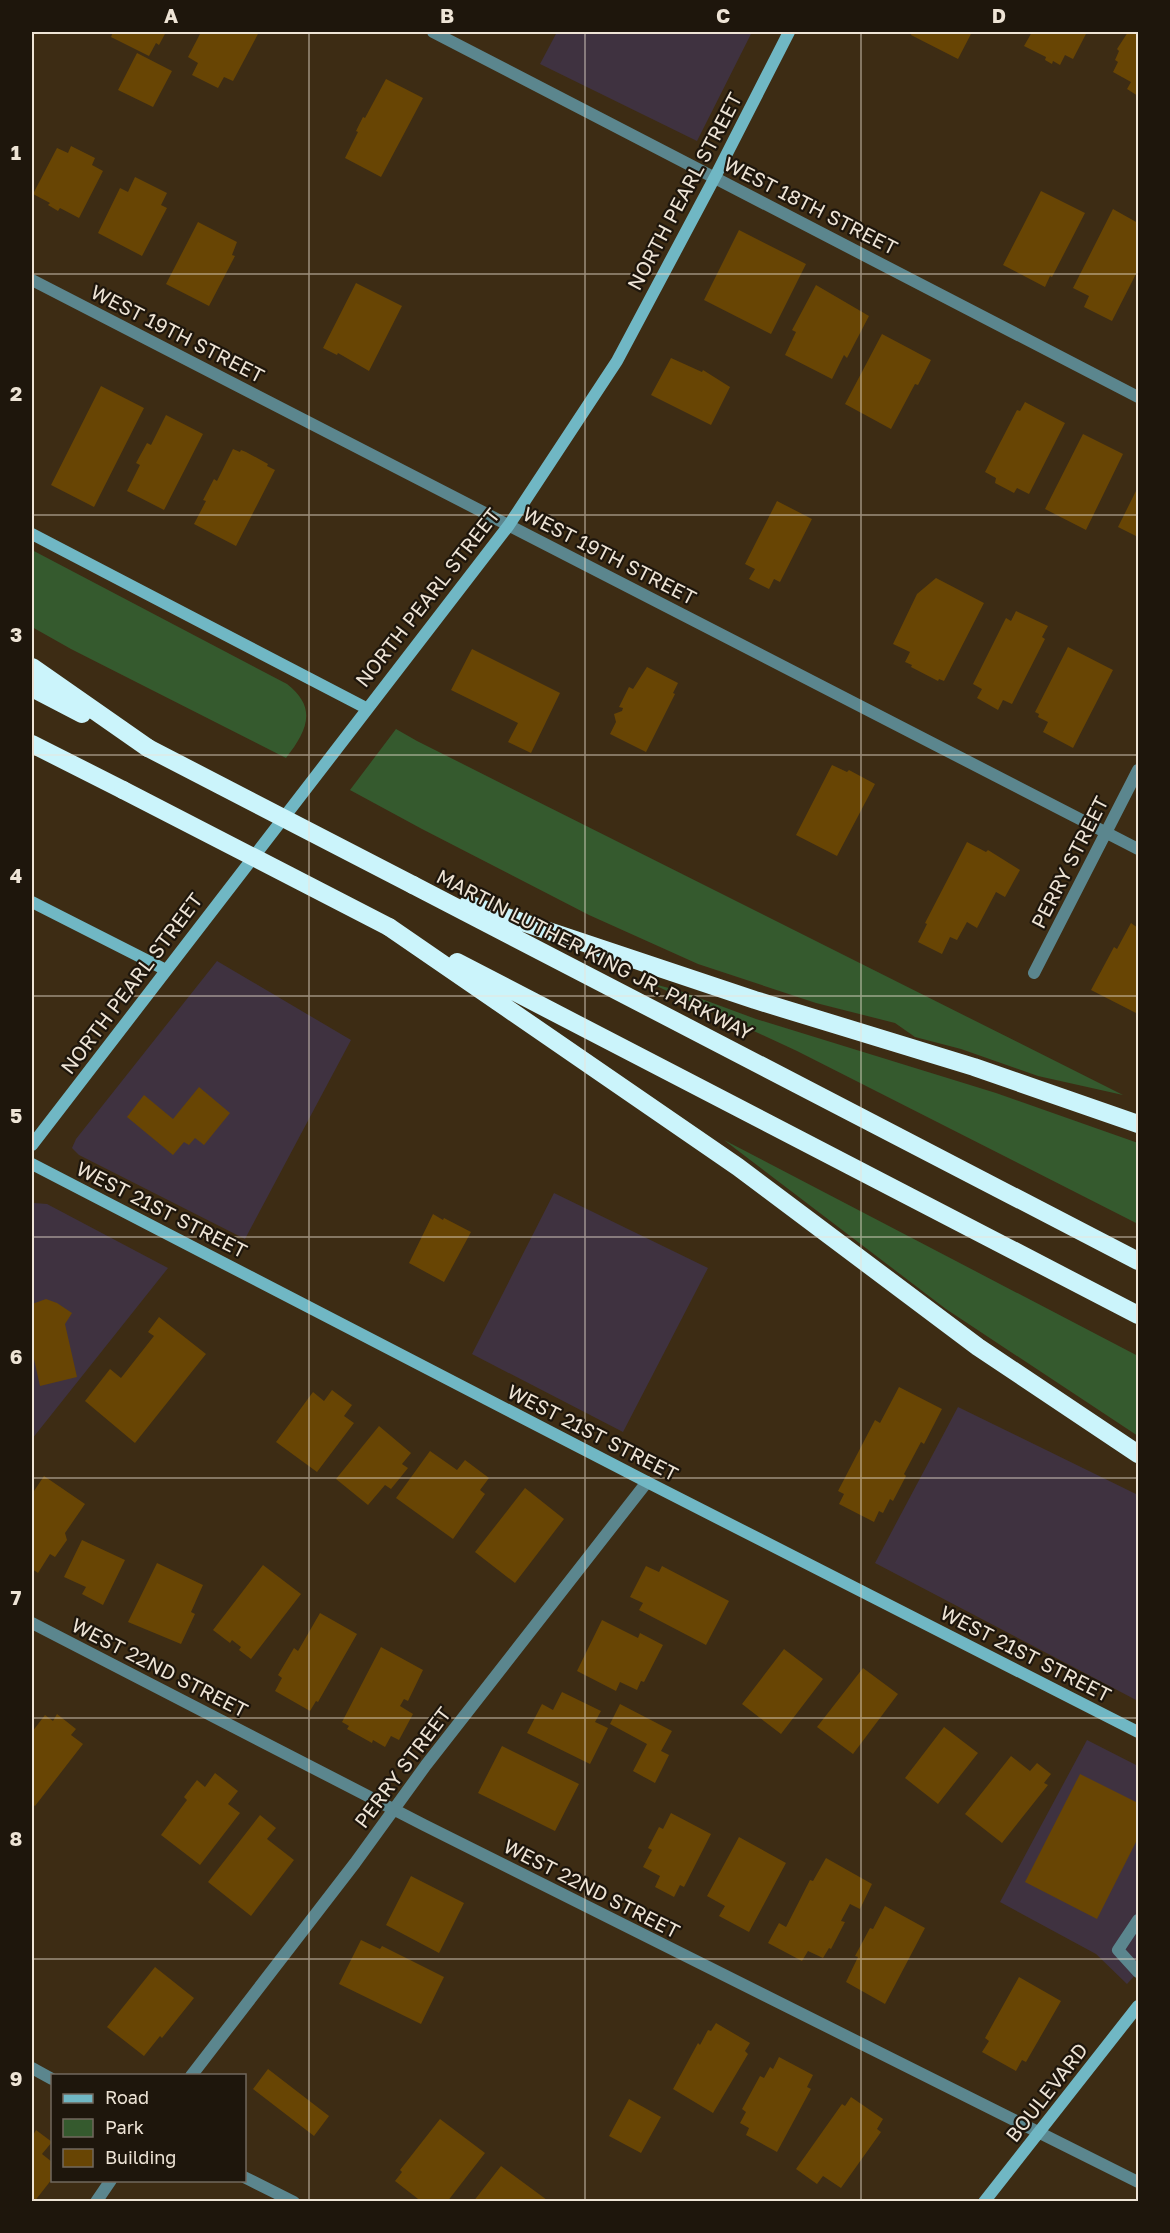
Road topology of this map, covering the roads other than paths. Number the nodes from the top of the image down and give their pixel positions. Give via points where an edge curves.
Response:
1 (433, 32) edge
2 (789, 32) edge
3 (714, 177) junction
4 (32, 280) edge
5 (1138, 397) edge
6 (509, 525) junction
7 (32, 534) edge
8 (32, 667) edge
9 (32, 688) edge
10 (366, 708) junction
11 (34, 747) edge
12 (148, 748) junction
13 (1138, 770) edge
14 (1107, 833) junction
15 (1138, 849) edge
16 (413, 885) junction
17 (32, 902) edge
18 (389, 927) junction
19 (166, 970) junction
20 (1034, 973) dead end
21 (1138, 1124) edge
22 (32, 1145) edge
23 (32, 1164) edge
24 (1138, 1261) edge
25 (1138, 1315) edge
26 (1138, 1454) edge
27 (647, 1482) junction
28 (32, 1623) edge
29 (1138, 1732) edge
30 (394, 1810) junction
31 (1138, 1920) edge
32 (1138, 1972) edge
33 (1138, 2006) edge
34 (32, 2068) edge
35 (192, 2074) edge
36 (51, 2078) edge
37 (1038, 2132) junction
38 (246, 2177) edge
39 (110, 2182) edge
40 (1138, 2182) edge
41 (96, 2202) edge
42 (294, 2202) edge
43 (984, 2202) edge

1 - 3 street, WEST 18TH STREET
2 - 3 street, NORTH PEARL STREET
3 - 5 street, WEST 18TH STREET
3 - 6 street, NORTH PEARL STREET via 617,361
4 - 6 street, WEST 19TH STREET
6 - 10 street, NORTH PEARL STREET
6 - 14 street, WEST 19TH STREET
7 - 10 street
8 - 12 highway
9 - 12 highway, MARTIN LUTHER KING JR. PARKWAY
10 - 19 street, NORTH PEARL STREET
11 - 18 highway, bridge
12 - 16 highway, MARTIN LUTHER KING JR. PARKWAY, bridge
13 - 14 street, PERRY STREET
14 - 15 street, WEST 19TH STREET
14 - 20 street, PERRY STREET
16 - 21 highway
16 - 24 highway, MARTIN LUTHER KING JR. PARKWAY
17 - 19 street
18 - 25 highway
18 - 26 highway via 738,1167 978,1347
19 - 22 street, NORTH PEARL STREET
23 - 27 street, WEST 21ST STREET
27 - 29 street, WEST 21ST STREET
27 - 30 street, PERRY STREET
28 - 30 street, WEST 22ND STREET
30 - 35 street, PERRY STREET
30 - 37 street, WEST 22ND STREET
31 - 32 street via 1118,1950
33 - 37 street, BOULEVARD
34 - 36 street
37 - 40 street, WEST 22ND STREET
37 - 43 street, BOULEVARD
38 - 42 street
39 - 41 street

